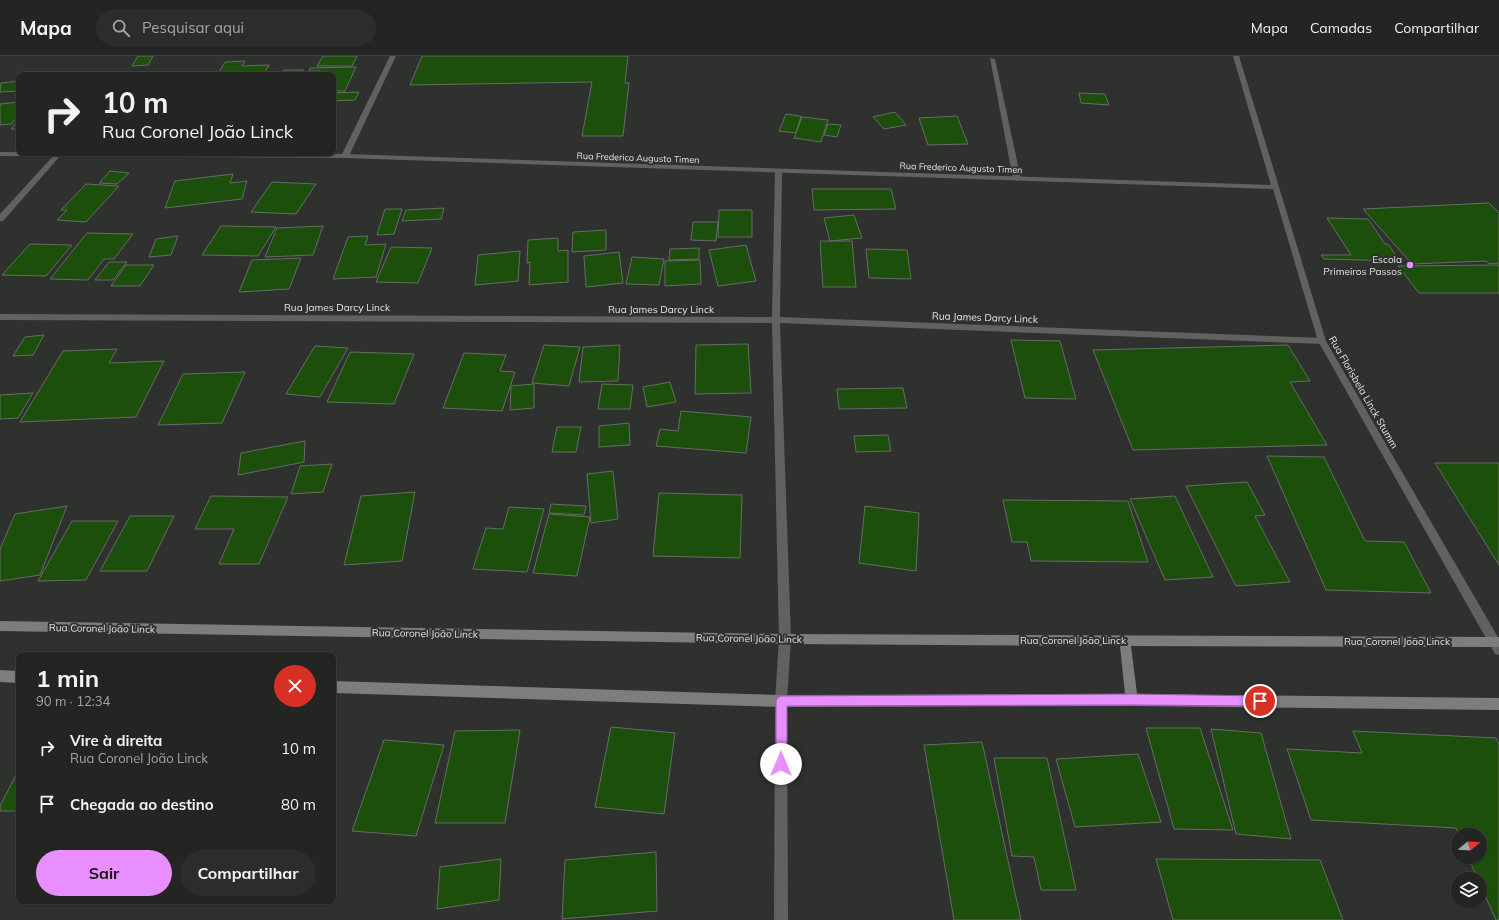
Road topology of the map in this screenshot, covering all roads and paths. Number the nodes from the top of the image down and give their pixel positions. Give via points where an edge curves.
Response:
1 (393, 56) edge
2 (1236, 56) edge
3 (992, 59) dead end
4 (0, 154) edge
5 (16, 154) edge
6 (56, 156) edge
7 (336, 156) edge
8 (345, 156) junction
9 (778, 172) junction
10 (1017, 179) junction
11 (1274, 187) junction
12 (0, 219) edge
13 (0, 317) edge
14 (776, 320) junction
15 (1322, 341) junction
16 (0, 626) edge
17 (785, 639) junction
18 (1125, 640) junction
19 (1498, 644) edge
20 (0, 676) edge
21 (16, 677) edge
22 (336, 687) edge
23 (1132, 700) junction
24 (781, 701) junction
25 (1499, 704) edge
26 (781, 920) edge

1 - 8 street
2 - 11 street, Rua Florisbela Linck Stumm
3 - 10 street
4 - 5 street, Rua Frederico Augusto Timen
6 - 12 street
7 - 8 street, Rua Frederico Augusto Timen
8 - 9 street, Rua Frederico Augusto Timen
9 - 10 street, Rua Frederico Augusto Timen
9 - 14 street
10 - 11 street, Rua Frederico Augusto Timen
11 - 15 street, Rua Florisbela Linck Stumm
13 - 14 street, Rua James Darcy Linck
14 - 15 street, Rua James Darcy Linck
14 - 17 street
15 - 19 street, Rua Florisbela Linck Stumm
16 - 17 main road, Rua Coronel João Linck
17 - 18 main road, Rua Coronel João Linck
17 - 24 street
18 - 19 main road, Rua Coronel João Linck
18 - 23 main road
20 - 21 main road
22 - 24 main road
23 - 24 main road
23 - 25 main road
24 - 26 street

